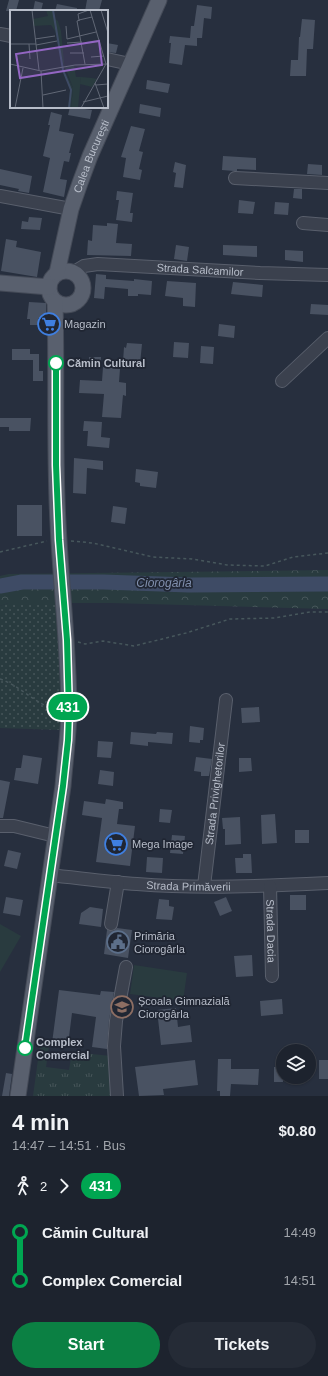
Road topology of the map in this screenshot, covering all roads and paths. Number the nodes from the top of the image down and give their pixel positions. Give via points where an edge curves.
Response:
1 (159, 0) edge
2 (0, 34) edge
3 (10, 36) edge
4 (108, 59) edge
5 (130, 64) junction
6 (235, 178) dead end
7 (328, 183) edge
8 (0, 196) edge
9 (71, 209) junction
10 (303, 223) dead end
11 (328, 225) edge
12 (67, 272) junction
13 (328, 275) edge
14 (0, 283) edge
15 (49, 287) junction
16 (61, 304) junction
17 (328, 338) edge
18 (282, 381) dead end
19 (59, 544) junction
20 (0, 552) edge
21 (328, 553) edge
22 (328, 612) edge
23 (67, 640) junction
24 (0, 680) edge
25 (226, 700) dead end
26 (69, 713) junction
27 (0, 826) edge
28 (55, 836) junction
29 (50, 875) junction
30 (118, 882) junction
31 (328, 883) edge
32 (204, 886) junction
33 (270, 886) junction
34 (111, 924) dead end
35 (126, 967) dead end
36 (272, 976) dead end
37 (18, 1096) edge
38 (117, 1096) edge

1 - 5 main road, Calea București
2 - 3 street
4 - 5 street
5 - 9 main road, Calea București via 90,156
6 - 7 street
8 - 9 street
9 - 12 main road, Calea București via 67,227
10 - 11 street
12 - 13 street, Strada Salcamilor via 98,264
12 - 15 main road via 51,279
12 - 16 main road via 81,279 83,291 78,301
14 - 15 main road
15 - 16 main road via 50,295
16 - 19 main road via 56,350
17 - 18 street
19 - 20 path via 37,543
19 - 21 path via 93,543 153,558 192,559 250,566 265,566 293,557
19 - 23 main road
22 - 23 path via 310,612 275,618 230,619 134,646 103,642 85,644
23 - 26 main road
24 - 26 path via 41,704
25 - 32 street, Strada Privighetorilor
26 - 28 main road via 63,786
27 - 28 street via 14,826
28 - 29 main road
29 - 30 street, Strada Primăverii
29 - 37 main road
30 - 32 street, Strada Primăverii
30 - 34 street
31 - 33 street, Strada Primăverii
32 - 33 street, Strada Primăverii
33 - 36 street, Strada Dacia
35 - 38 street via 114,1046

